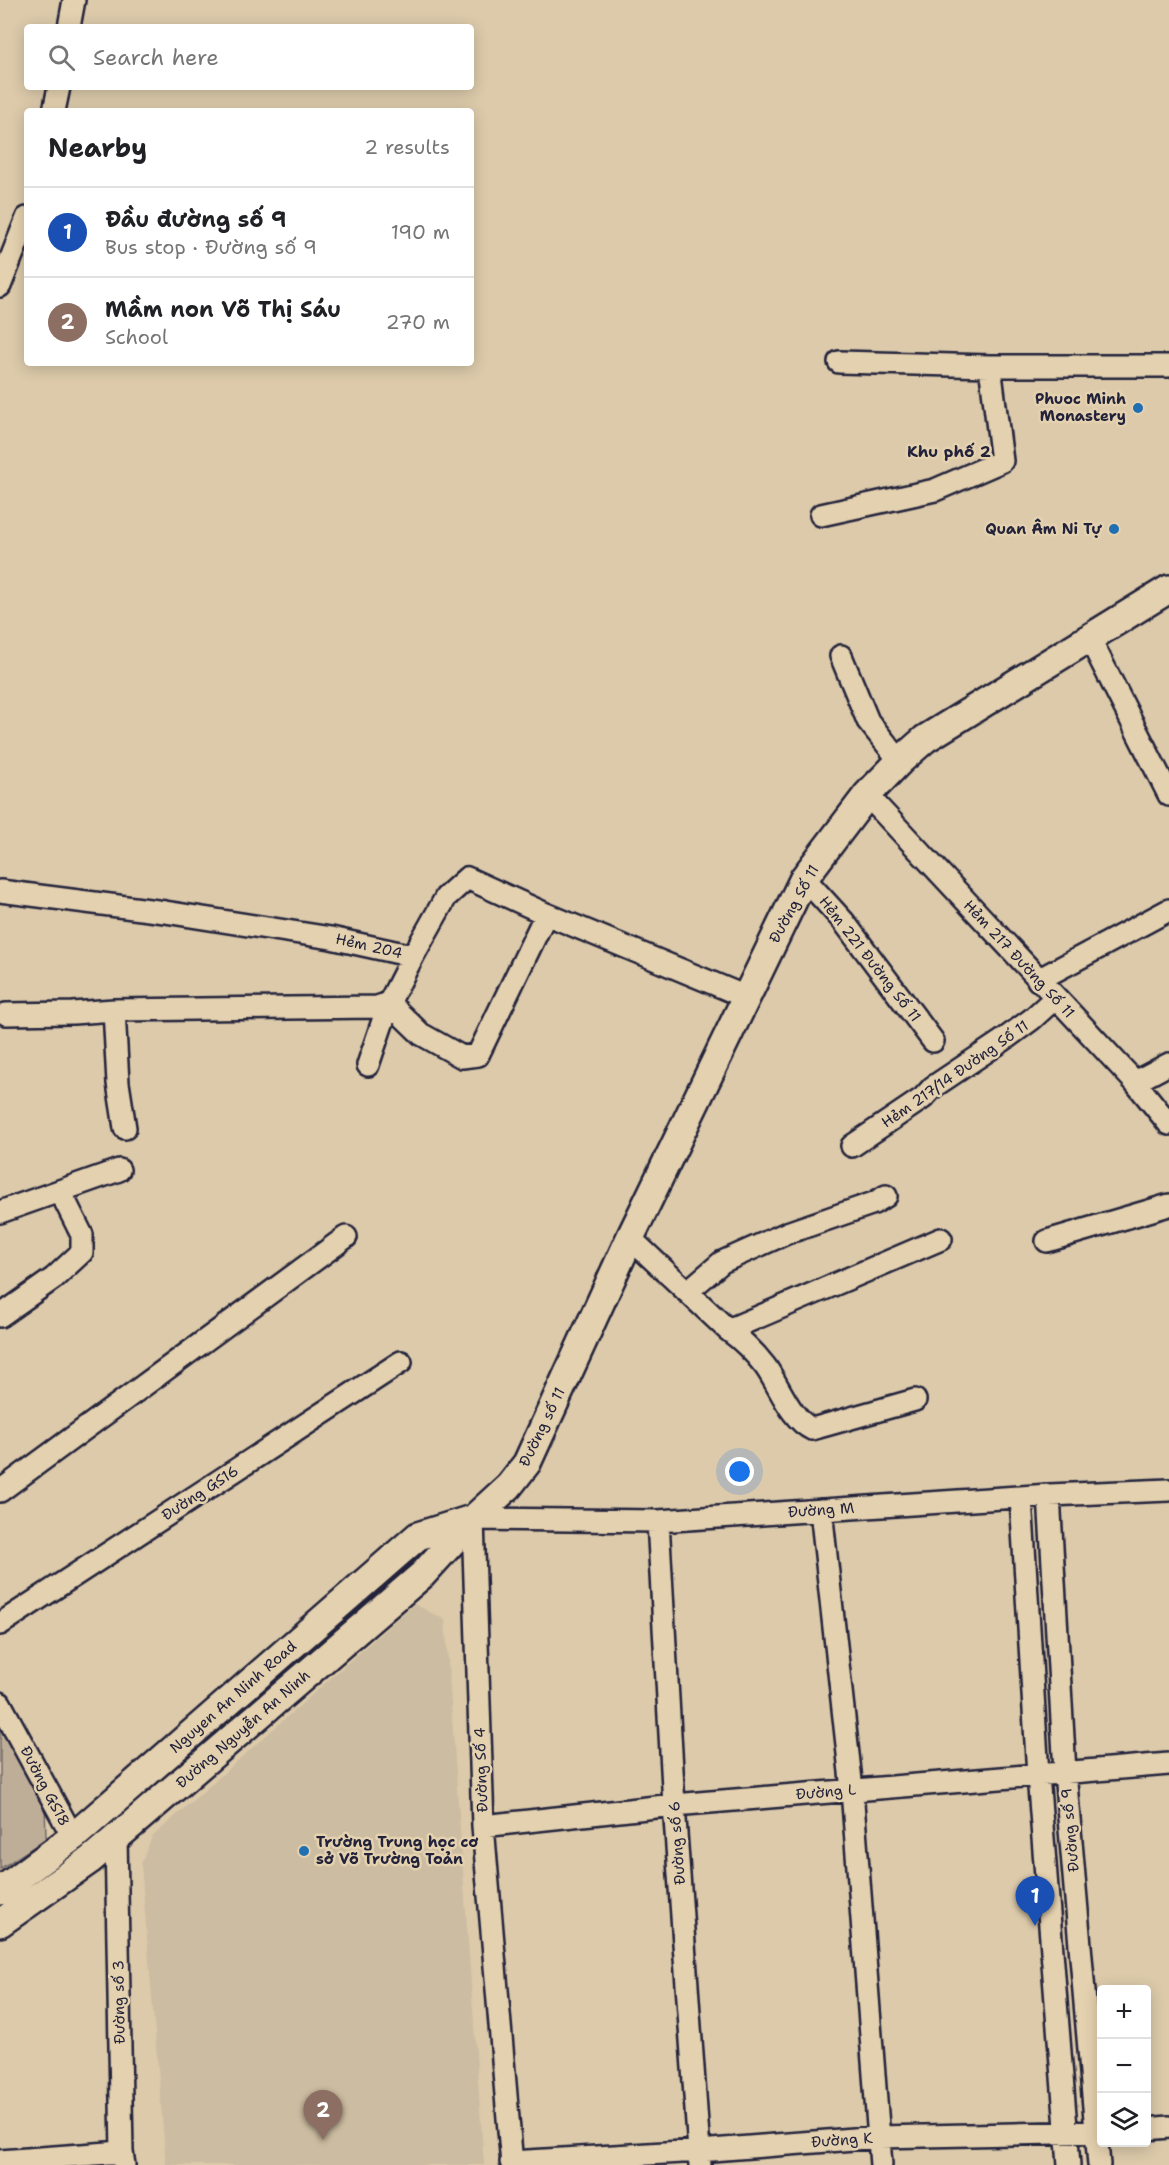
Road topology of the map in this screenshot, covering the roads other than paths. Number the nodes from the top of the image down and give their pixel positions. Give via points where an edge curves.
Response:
1 (74, 0) edge
2 (70, 24) edge
3 (58, 90) edge
4 (54, 108) edge
5 (24, 226) edge
6 (0, 286) edge
7 (839, 362) dead end
8 (990, 366) junction
9 (1169, 366) edge
10 (821, 515) dead end
11 (1169, 589) edge
12 (1089, 639) junction
13 (841, 656) dead end
14 (900, 761) junction
15 (867, 795) junction
16 (1169, 795) edge
17 (804, 878) junction
18 (0, 891) edge
19 (1169, 910) edge
20 (546, 914) junction
21 (413, 956) junction
22 (1038, 980) junction
23 (746, 998) junction
24 (1055, 998) junction
25 (389, 1004) junction
26 (114, 1010) junction
27 (6, 1014) dead end
28 (933, 1041) dead end
29 (1169, 1064) edge
30 (368, 1065) dead end
31 (1135, 1082) junction
32 (1169, 1124) edge
33 (125, 1128) dead end
34 (852, 1146) dead end
35 (119, 1170) dead end
36 (60, 1191) junction
37 (886, 1196) dead end
38 (1169, 1204) edge
39 (0, 1212) edge
40 (346, 1237) dead end
41 (630, 1238) junction
42 (941, 1239) dead end
43 (1047, 1241) dead end
44 (687, 1292) junction
45 (0, 1316) edge
46 (591, 1320) joint
47 (728, 1330) junction
48 (401, 1362) dead end
49 (915, 1400) dead end
50 (1169, 1490) edge
51 (0, 1491) edge
52 (1049, 1495) junction
53 (1021, 1498) junction
54 (821, 1510) junction
55 (473, 1519) junction
56 (658, 1521) junction
57 (0, 1624) edge
58 (0, 1703) edge
59 (1169, 1764) edge
60 (1065, 1772) junction
61 (1038, 1775) junction
62 (852, 1790) junction
63 (675, 1805) junction
64 (483, 1826) junction
65 (73, 1837) junction
66 (116, 1838) junction
67 (90, 1860) junction
68 (0, 1891) edge
69 (0, 1923) edge
70 (1097, 2101) edge
71 (1169, 2127) edge
72 (1151, 2129) edge
73 (1097, 2132) edge
74 (1066, 2134) junction
75 (879, 2137) junction
76 (1100, 2147) edge
77 (123, 2158) edge
78 (700, 2158) edge
79 (0, 2161) edge
80 (511, 2163) edge
81 (881, 2165) edge
82 (1069, 2165) edge
83 (1099, 2165) edge

1 - 2 street
3 - 4 street
5 - 6 street
7 - 8 street
8 - 9 street
8 - 10 street via 1002,461 935,490
11 - 12 main road, Đường Số 11
12 - 14 main road, Đường Số 11 via 926,739
12 - 16 street
13 - 14 street via 868,721
14 - 15 main road, Đường Số 11
15 - 17 main road, Đường Số 11
15 - 22 street, Hẻm 217 Đường Số 11
17 - 23 main road, Đường Số 11
17 - 28 street, Hẻm 221 Đường Số 11 via 844,922
18 - 21 street, Hẻm 204 via 332,938
19 - 22 street
20 - 21 street, Hẻm 204 via 467,878 446,897
20 - 23 street, Hẻm 204
20 - 25 street via 478,1055 462,1057 421,1034
21 - 25 street
22 - 24 street, Hẻm 217 Đường Số 11
23 - 41 main road, Đường Số 11
24 - 31 street, Hẻm 217 Đường Số 11
24 - 34 street, Hẻm 217/14 Đường Số 11 via 1002,1041
25 - 26 street
25 - 30 street
26 - 27 street
26 - 33 street
29 - 31 street
31 - 32 street, Hẻm 217 Đường Số 11
35 - 36 street
36 - 39 street
36 - 45 street via 82,1235 81,1252 54,1278
37 - 44 street via 722,1262
38 - 43 street
40 - 51 street
41 - 44 street
41 - 46 main road, Đường Số 11
42 - 47 street
44 - 47 street
46 - 55 main road, Đường số 11 via 527,1463 509,1486
47 - 49 street via 758,1358 799,1420 812,1429
48 - 57 street, Đường GS16
50 - 52 street, Đường M
52 - 53 street, Đường M
52 - 60 street, Đường số 9
53 - 54 street, Đường M
53 - 61 street, Đường số 9
54 - 56 street, Đường M
54 - 62 street
55 - 56 street, Đường M
55 - 64 street, Đường Số 4
55 - 65 main road, Nguyen An Ninh Road via 418,1536
55 - 66 main road, Đường Nguyễn An Ninh via 423,1574
56 - 63 street, Đường số 6
58 - 65 street, Đường GS18
59 - 60 street, Đường L
60 - 61 street, Đường L
60 - 70 street, Đường số 9
61 - 62 street, Đường L
61 - 74 street, Đường số 9
62 - 63 street, Đường L
62 - 75 street
63 - 64 street, Đường L
63 - 78 street, Đường số 6
64 - 80 street, Đường Số 4
65 - 67 main road
65 - 68 main road, Nguyen An Ninh Road
66 - 67 main road, Đường Nguyễn An Ninh
66 - 77 street, Đường số 3
67 - 69 main road, Đường Nguyễn An Ninh
71 - 72 street
73 - 74 street, Đường K
74 - 75 street, Đường K
74 - 82 street, Đường số 9
75 - 78 street, Đường K
75 - 81 street
76 - 83 street, Đường số 9
77 - 79 street
78 - 80 street, Đường K

